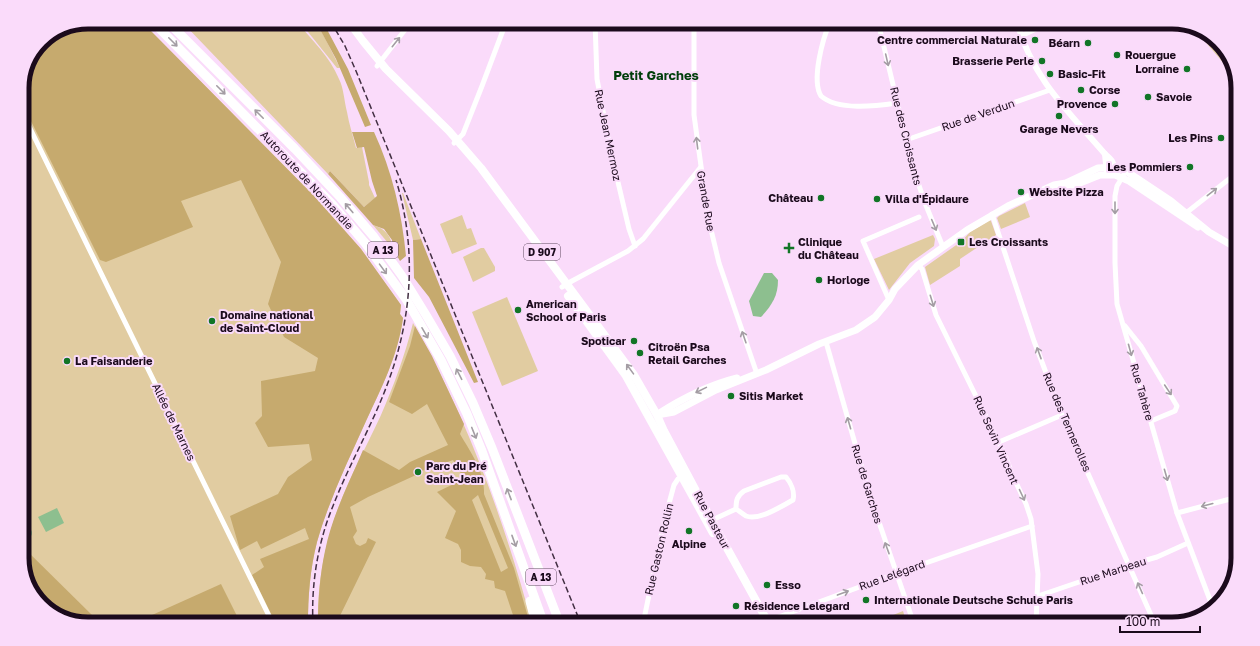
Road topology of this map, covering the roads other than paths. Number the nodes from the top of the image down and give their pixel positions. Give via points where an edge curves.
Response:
1 (160, 29) edge
2 (175, 29) edge
3 (353, 29) edge
4 (406, 29) edge
5 (500, 29) edge
6 (595, 29) edge
7 (694, 29) edge
8 (828, 29) edge
9 (880, 29) edge
10 (1019, 29) edge
11 (1036, 29) edge
12 (1021, 36) junction
13 (378, 64) junction
14 (1050, 90) junction
15 (897, 103) junction
16 (29, 126) edge
17 (906, 140) junction
18 (456, 141) junction
19 (700, 168) junction
20 (1111, 170) junction
21 (1124, 174) junction
22 (1231, 178) edge
23 (1186, 213) junction
24 (992, 214) junction
25 (919, 218) dead end
26 (1209, 232) junction
27 (1231, 245) edge
28 (635, 246) junction
29 (943, 247) junction
30 (918, 265) junction
31 (564, 286) junction
32 (889, 300) junction
33 (1123, 324) junction
34 (826, 342) junction
35 (754, 375) junction
36 (639, 383) junction
37 (634, 390) junction
38 (647, 397) junction
39 (1062, 415) junction
40 (654, 416) junction
41 (1151, 421) junction
42 (998, 442) junction
43 (682, 477) junction
44 (1231, 499) edge
45 (736, 509) junction
46 (1177, 513) junction
47 (709, 521) junction
48 (1032, 526) junction
49 (1188, 543) junction
50 (1129, 565) junction
51 (896, 573) junction
52 (530, 586) junction
53 (1038, 596) junction
54 (1211, 602) edge
55 (270, 617) edge
56 (534, 617) edge
57 (541, 617) edge
58 (557, 617) edge
59 (644, 617) edge
60 (762, 617) edge
61 (778, 617) edge
62 (912, 617) edge
63 (1036, 617) edge
64 (1152, 617) edge

1 -> 52 highway, Autoroute de Normandie / A 13 via 332,204 406,300 441,360 467,414
58 -> 2 highway, Autoroute de Normandie / A 13 via 473,403 450,356 402,276 374,237 340,197
3 - 13 main road, D 907
13 -> 4 street
5 - 18 street via 474,107 463,134
6 - 28 street, Rue Jean Mermoz via 597,79 612,155
19 -> 7 street, Grande Rue via 694,115
8 - 15 street via 818,64 818,88 821,96 846,106
9 -> 15 street, Rue des Croissants
10 - 12 street
11 - 12 street
12 - 14 street via 1031,60
13 - 18 main road, D 907
14 - 17 street, Rue de Verdun
14 - 20 street via 1112,161
15 - 17 street, Rue des Croissants
16 - 55 street, Allée de Marnes
17 -> 29 street, Rue des Croissants via 924,203
18 - 31 main road, D 907 via 481,168
19 - 28 street
35 -> 19 street, Grande Rue via 719,263
20 - 21 main road
20 - 24 main road via 1080,183 1050,188
21 - 23 main road via 1171,201
21 - 26 main road via 1190,222
21 -> 33 street, Rue Tahère via 1115,196 1116,294
23 -> 22 street
23 - 26 main road
24 - 29 main road
39 -> 24 street, Rue des Tennerolles via 1034,341
25 - 32 street via 863,241
26 - 27 main road
28 - 31 street
29 - 30 main road
30 - 32 main road via 895,289
30 -> 42 street, Rue Sevin Vincent via 922,269 944,333
36 -> 31 main road, D 907
31 - 37 main road, D 907
32 - 34 main road via 865,325
33 -> 41 street, Rue Tahère
33 -> 41 street via 1141,346 1177,406 1175,411
34 - 35 main road
51 -> 34 street, Rue de Garches via 870,496
35 - 40 main road via 710,386
36 - 37 main road
36 - 38 main road, D 907
37 - 38 main road
37 - 40 main road, D 907
38 - 40 main road, D 907
39 - 42 street
39 - 50 street, Rue des Tennerolles
40 - 43 main road, Rue Pasteur / D 907
40 - 47 main road, Rue Pasteur / D 907
41 -> 46 street, Rue Tahère
42 -> 48 street, Rue Sevin Vincent via 1026,504
43 - 47 main road, Rue Pasteur / D 907
43 - 59 street, Rue Gaston Rollin via 674,485 664,522
44 -> 46 street
45 - 45 street via 747,516 771,512 793,500 794,495 789,481 786,477 781,477 744,491 736,500
45 - 47 street
46 - 49 street, Rue Tahère
47 - 60 main road, Rue Pasteur / D 907
48 - 51 street, Rue Lelégard
48 - 53 street, Rue Sevin Vincent
49 - 50 street, Rue Marbeau via 1157,557
49 - 54 street, Rue Tahère
50 - 53 street, Rue Marbeau
64 -> 50 street, Rue des Tennerolles
61 -> 51 street, Rue Lelégard
51 - 62 street, Rue de Garches
52 - 56 highway via 529,598
52 - 57 highway, Autoroute de Normandie / A 13
53 - 63 street, Rue Sevin Vincent

